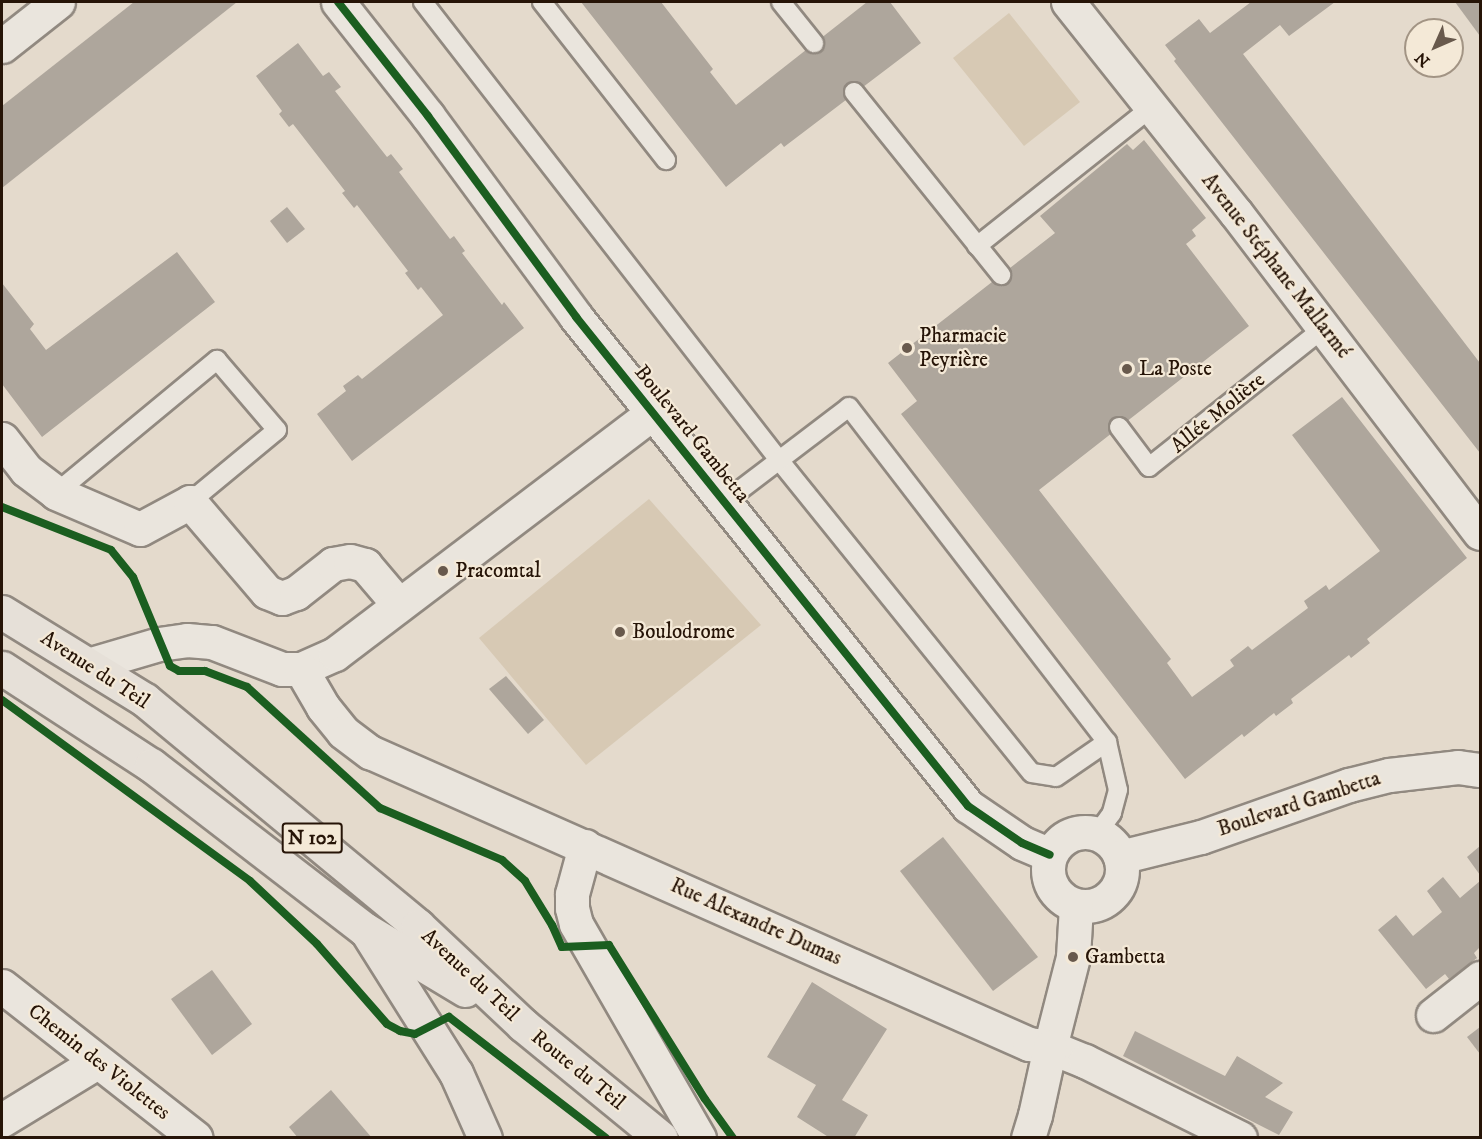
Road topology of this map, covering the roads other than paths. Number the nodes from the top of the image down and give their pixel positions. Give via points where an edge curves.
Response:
1 (338, 2) edge
2 (423, 2) edge
3 (542, 2) edge
4 (782, 2) edge
5 (1068, 2) edge
6 (41, 6) edge
7 (814, 43) dead end
8 (2, 46) edge
9 (854, 92) dead end
10 (1152, 107) junction
11 (666, 160) dead end
12 (977, 246) junction
13 (1001, 275) dead end
14 (1325, 327) junction
15 (652, 413) junction
16 (1119, 427) dead end
17 (2, 439) edge
18 (779, 460) junction
19 (56, 493) junction
20 (190, 502) junction
21 (723, 502) junction
22 (1480, 533) edge
23 (399, 605) junction
24 (2, 612) edge
25 (91, 664) junction
26 (2, 668) edge
27 (302, 669) junction
28 (1107, 742) junction
29 (1480, 770) edge
30 (1097, 834) junction
31 (585, 846) junction
32 (1050, 855) junction
33 (1120, 857) junction
34 (1076, 906) junction
35 (364, 929) junction
36 (1480, 978) edge
37 (2, 987) edge
38 (1433, 1015) dead end
39 (523, 1025) junction
40 (1050, 1047) junction
41 (97, 1062) junction
42 (2, 1120) edge
43 (196, 1137) edge
44 (485, 1137) edge
45 (661, 1137) edge
46 (699, 1137) edge
47 (1028, 1137) edge
48 (1240, 1137) edge

1 - 15 street, Boulevard Gambetta
2 - 18 lane
3 - 11 lane
4 - 7 lane
5 - 10 street, Avenue Stéphane Mallarmé
6 - 8 street
9 - 12 lane
10 - 12 lane
10 - 14 street, Avenue Stéphane Mallarmé
12 - 13 lane
14 - 16 lane, Allée Molière via 1149,467
14 - 22 street, Avenue Stéphane Mallarmé
15 - 21 street, Boulevard Gambetta
15 - 23 street, Boulevard Gambetta
17 - 19 street via 26,470
18 - 21 lane
18 - 28 lane via 1032,773 1056,777
18 - 28 lane via 849,407
19 - 20 street via 140,529
19 - 20 lane via 217,360 276,430
20 - 23 street via 267,592 282,598 296,593 333,564 350,561 365,565
21 - 32 street, Boulevard Gambetta via 968,806 1022,843
23 - 27 street, Boulevard Gambetta via 335,654
24 - 25 main road, Avenue du Teil / N 102
25 - 27 street via 187,640 212,642 282,669
25 - 39 main road, Avenue du Teil / N 102 via 145,700 409,918
26 - 35 main road, Avenue du Teil / N 102 via 151,765
27 - 31 street, Rue Alexandre Dumas via 323,707 344,732 370,752
28 - 30 lane via 1118,790 1112,813
29 - 33 street, Boulevard Gambetta via 1458,767 1389,775 1349,785 1201,837
30 - 32 street via 1083,831 1069,835
30 - 33 street via 1107,839
31 - 40 street, Rue Alexandre Dumas via 1029,1044
31 - 46 street via 572,894 576,924
32 - 34 street via 1047,868 1054,892
33 - 34 street via 1121,879 1108,899 1087,907
34 - 40 street via 1074,957
35 - 39 main road, Avenue du Teil / N 102
35 - 44 main road via 445,1054
36 - 38 street
37 - 41 street, Chemin des Violettes
39 - 45 main road, Route du Teil / N 102
40 - 47 street
40 - 48 street, Rue Alexandre Dumas
41 - 42 street
41 - 43 street, Chemin des Violettes

